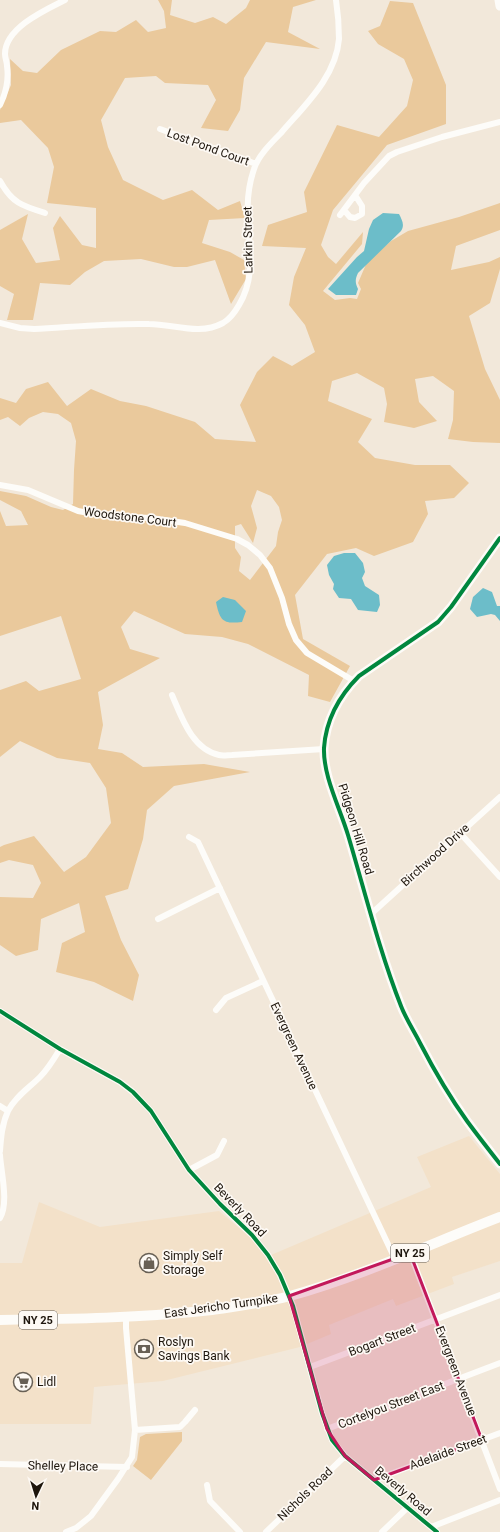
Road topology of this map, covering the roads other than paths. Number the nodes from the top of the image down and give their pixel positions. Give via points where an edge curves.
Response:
1 (65, 0) edge
2 (336, 0) edge
3 (499, 0) edge
4 (500, 6) edge
5 (0, 105) edge
6 (500, 122) edge
7 (160, 129) dead end
8 (256, 164) junction
9 (0, 181) edge
10 (355, 195) junction
11 (45, 213) dead end
12 (0, 323) edge
13 (0, 486) edge
14 (500, 538) edge
15 (354, 681) junction
16 (172, 696) dead end
17 (324, 749) junction
18 (500, 797) edge
19 (460, 833) junction
20 (189, 837) dead end
21 (500, 877) edge
22 (220, 888) junction
23 (371, 914) junction
24 (158, 919) dead end
25 (263, 981) junction
26 (216, 1010) dead end
27 (0, 1011) edge
28 (60, 1049) junction
29 (0, 1106) edge
30 (8, 1111) junction
31 (224, 1141) dead end
32 (0, 1151) edge
33 (0, 1155) edge
34 (500, 1164) edge
35 (189, 1170) junction
36 (0, 1172) edge
37 (500, 1217) edge
38 (0, 1218) edge
39 (410, 1253) junction
40 (395, 1259) junction
41 (500, 1295) edge
42 (289, 1296) junction
43 (126, 1318) junction
44 (0, 1320) edge
45 (436, 1320) junction
46 (500, 1363) edge
47 (310, 1367) junction
48 (458, 1380) junction
49 (195, 1410) dead end
50 (327, 1429) junction
51 (135, 1430) junction
52 (500, 1433) edge
53 (482, 1440) junction
54 (345, 1456) junction
55 (0, 1464) edge
56 (127, 1467) junction
57 (374, 1480) junction
58 (207, 1485) dead end
59 (500, 1489) edge
60 (500, 1500) edge
61 (407, 1508) junction
62 (431, 1527) junction
63 (66, 1532) edge
64 (240, 1532) edge
65 (266, 1532) edge
66 (382, 1532) edge
67 (437, 1532) edge

1 - 5 street via 25,23 7,44 5,54 8,78
2 - 8 street, Larkin Street via 339,40 332,65 314,94
3 - 4 street
6 - 10 street via 389,156
7 - 8 street, Lost Pond Court
8 - 12 street, Larkin Street via 248,197 251,262 246,292 234,314 224,322 212,328 198,330 149,324 34,329
9 - 11 street via 8,195 17,203
10 - 10 street via 362,206 362,214 355,218 342,213
13 - 15 street, Woodstone Court via 28,490 78,511 186,523 248,545 270,568 296,640 307,653
14 - 15 street, Pidgeon Hill Road via 438,622
15 - 17 street, Pidgeon Hill Road via 340,698 332,715
16 - 17 street via 191,735 204,747 220,755
17 - 23 street, Pidgeon Hill Road via 326,771 345,822
18 - 19 street, Birchwood Drive
19 - 21 street
19 - 23 street, Birchwood Drive
20 - 22 street, Evergreen Avenue via 198,842
22 - 24 street
22 - 25 street, Evergreen Avenue
23 - 34 street, Pidgeon Hill Road via 401,1006 449,1095
25 - 26 street via 226,998
25 - 40 street, Evergreen Avenue
27 - 28 street, Beverly Road
28 - 30 street via 46,1070 15,1100
28 - 35 street, Beverly Road via 109,1075 133,1092 160,1123
29 - 30 street
30 - 32 street via 3,1125
31 - 35 street via 217,1155
33 - 36 street
35 - 42 street, Beverly Road via 260,1244 278,1271
36 - 38 street via 4,1203
37 - 39 main road, East Jericho Turnpike / NY 25
39 - 40 main road, East Jericho Turnpike / NY 25
39 - 45 street, Evergreen Avenue
40 - 42 main road, East Jericho Turnpike / NY 25 via 341,1280
41 - 45 street, Bogart Street
42 - 43 main road, East Jericho Turnpike / NY 25 via 226,1308
42 - 47 street, Beverly Road
43 - 44 main road, East Jericho Turnpike / NY 25
43 - 51 street
45 - 47 street, Bogart Street
45 - 48 street, Evergreen Avenue
46 - 48 street, Cortelyou Street East
47 - 50 street, Beverly Road
48 - 50 street, Cortelyou Street East
48 - 53 street, Evergreen Avenue
49 - 51 street via 180,1427
50 - 54 street, Beverly Road
51 - 56 street via 132,1457
52 - 53 street, Adelaide Street
53 - 57 street, Adelaide Street
53 - 59 street, Evergreen Avenue
54 - 57 street, Beverly Road
54 - 65 street, Nichols Road
55 - 56 street, Shelley Place
56 - 63 street via 90,1516 76,1528
57 - 61 street, Beverly Road
58 - 64 street via 210,1501
60 - 62 street
61 - 62 street, Beverly Road
61 - 66 street
62 - 67 street, Beverly Road

